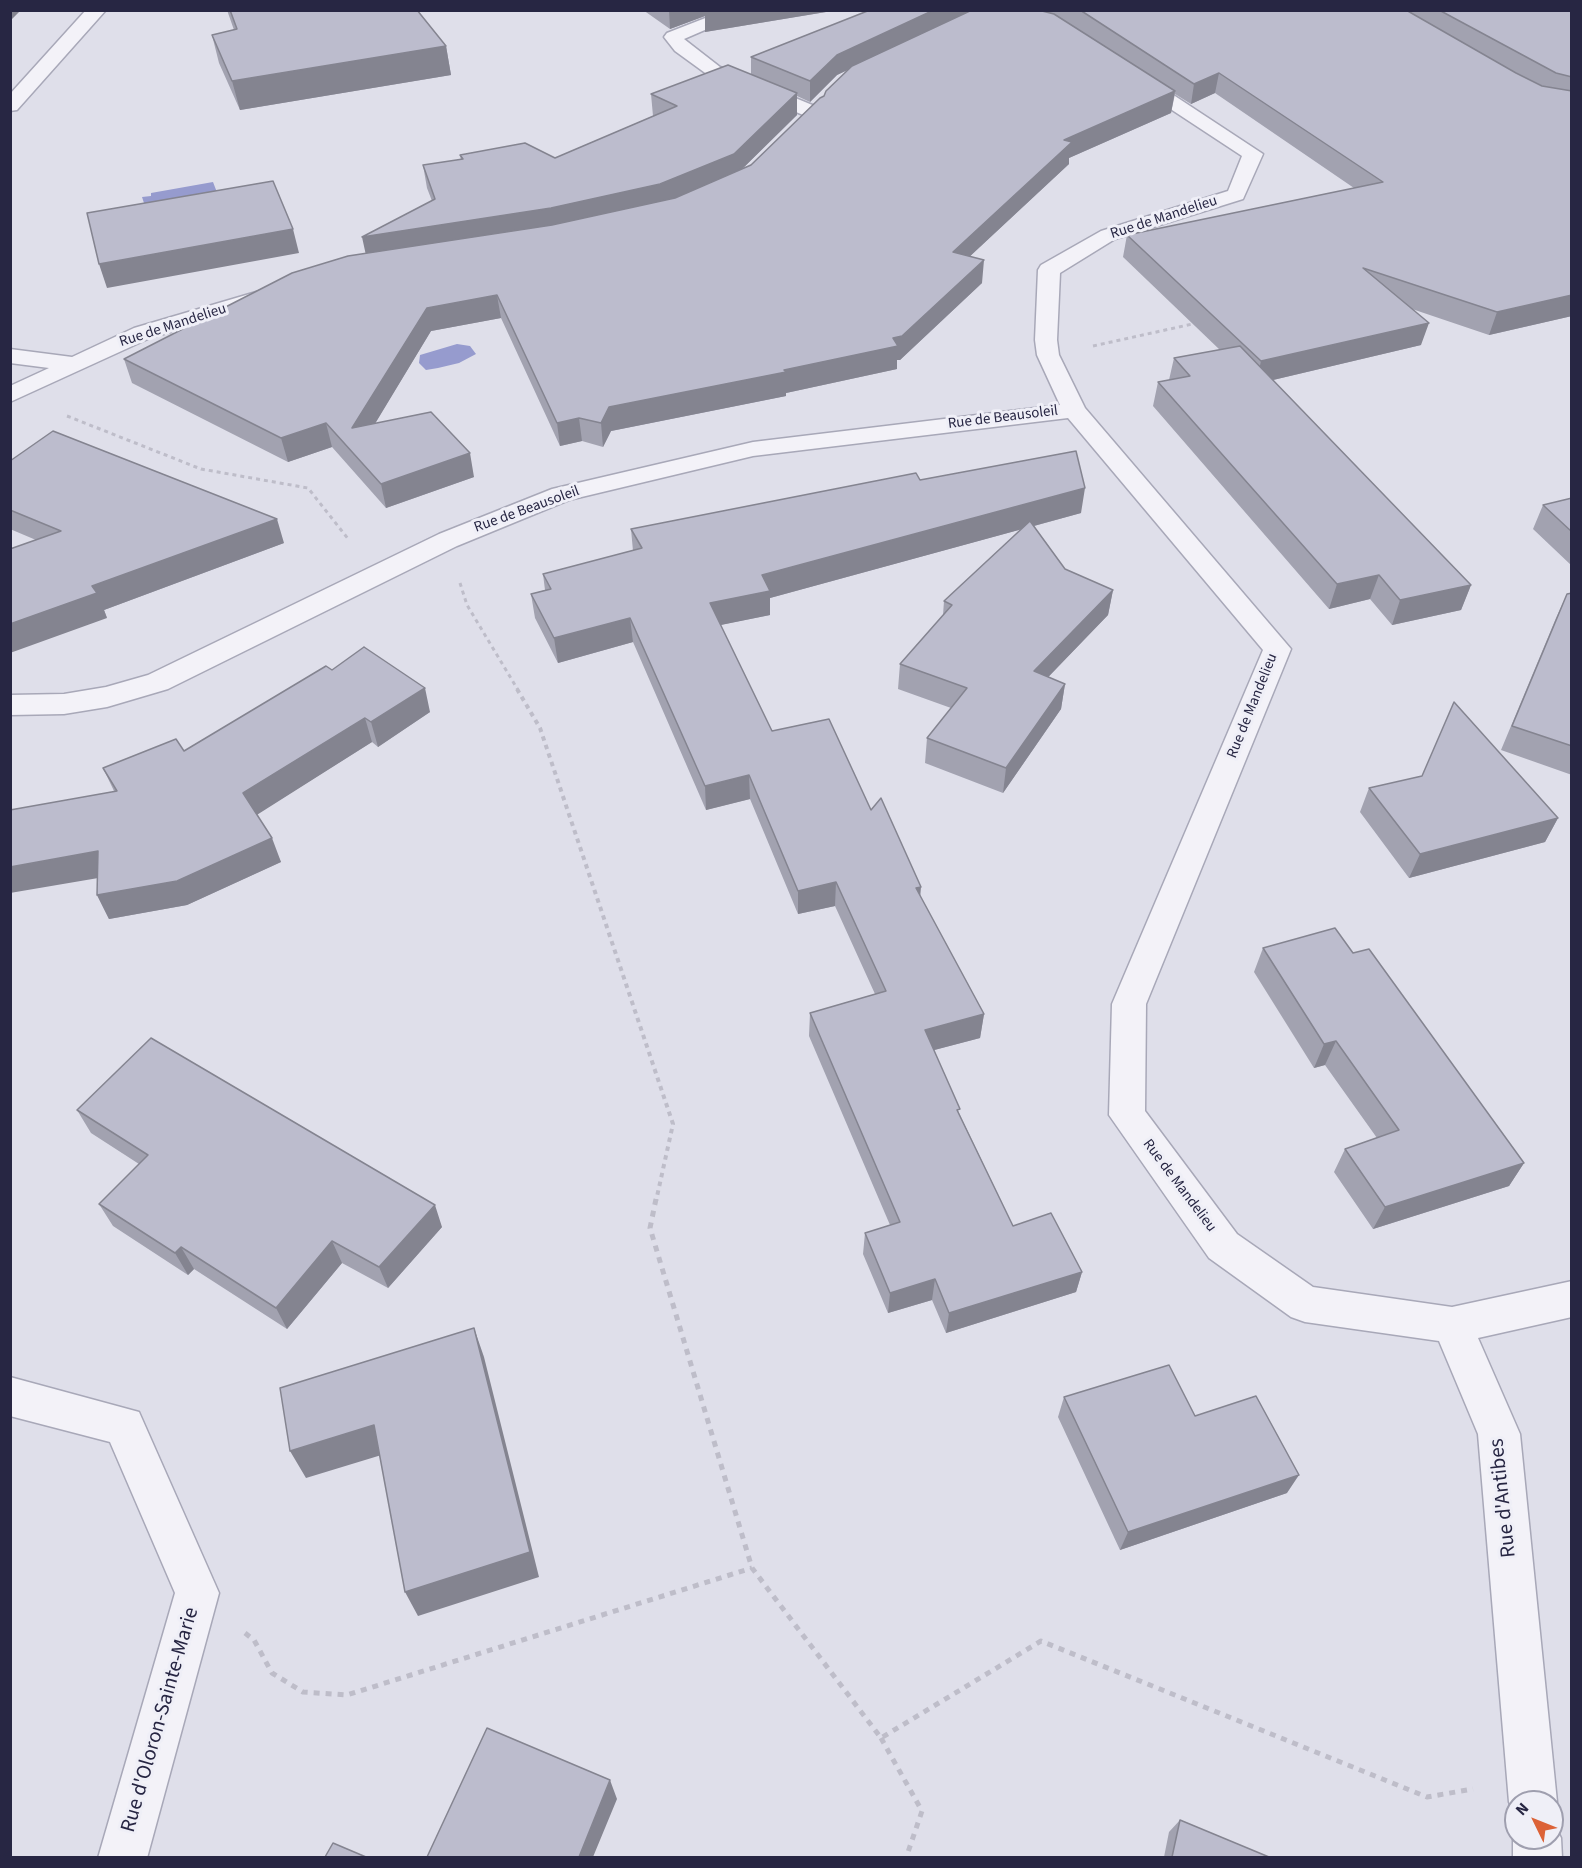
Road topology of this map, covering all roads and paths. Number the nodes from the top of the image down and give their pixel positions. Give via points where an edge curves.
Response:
1 (98, 10) edge
2 (743, 10) edge
3 (1118, 67) edge
4 (10, 106) edge
5 (814, 113) edge
6 (285, 291) edge
7 (1199, 322) edge
8 (10, 356) edge
9 (1048, 356) junction
10 (73, 364) junction
11 (11, 394) edge
12 (1074, 410) junction
13 (448, 540) junction
14 (381, 573) junction
15 (10, 705) edge
16 (1572, 1299) edge
17 (1452, 1325) junction
18 (10, 1396) edge
19 (752, 1568) junction
20 (197, 1593) junction
21 (881, 1738) junction
22 (1532, 1790) edge
23 (1504, 1792) edge
24 (122, 1857) edge
25 (906, 1857) edge

1 - 4 street
2 - 5 street via 673,37 714,71
3 - 9 street, Rue de Mandelieu via 1253,154 1236,195 1108,235 1049,270
6 - 10 street, Rue de Mandelieu via 142,333
7 - 9 path
8 - 10 street
9 - 12 street, Rue de Mandelieu
10 - 11 street
11 - 14 path via 201,469 308,488 362,556
12 - 13 street, Rue de Beausoleil via 753,449 561,494
12 - 17 street, Rue de Mandelieu via 1277,648 1129,1004 1127,1115 1223,1246 1305,1304
13 - 14 street, Rue de Beausoleil
13 - 19 path via 467,605 540,728 673,1124 650,1228
14 - 15 street, Rue de Beausoleil via 158,682 64,704
16 - 17 street
17 - 22 street, Rue d'Antibes via 1499,1434
18 - 20 street, Rue d'Oloron-Sainte-Marie via 124,1426
19 - 20 path via 347,1695 303,1692 272,1673 254,1640
19 - 21 path
20 - 24 street, Rue d'Oloron-Sainte-Marie
21 - 23 path via 1041,1641 1427,1797
21 - 25 path via 922,1811

